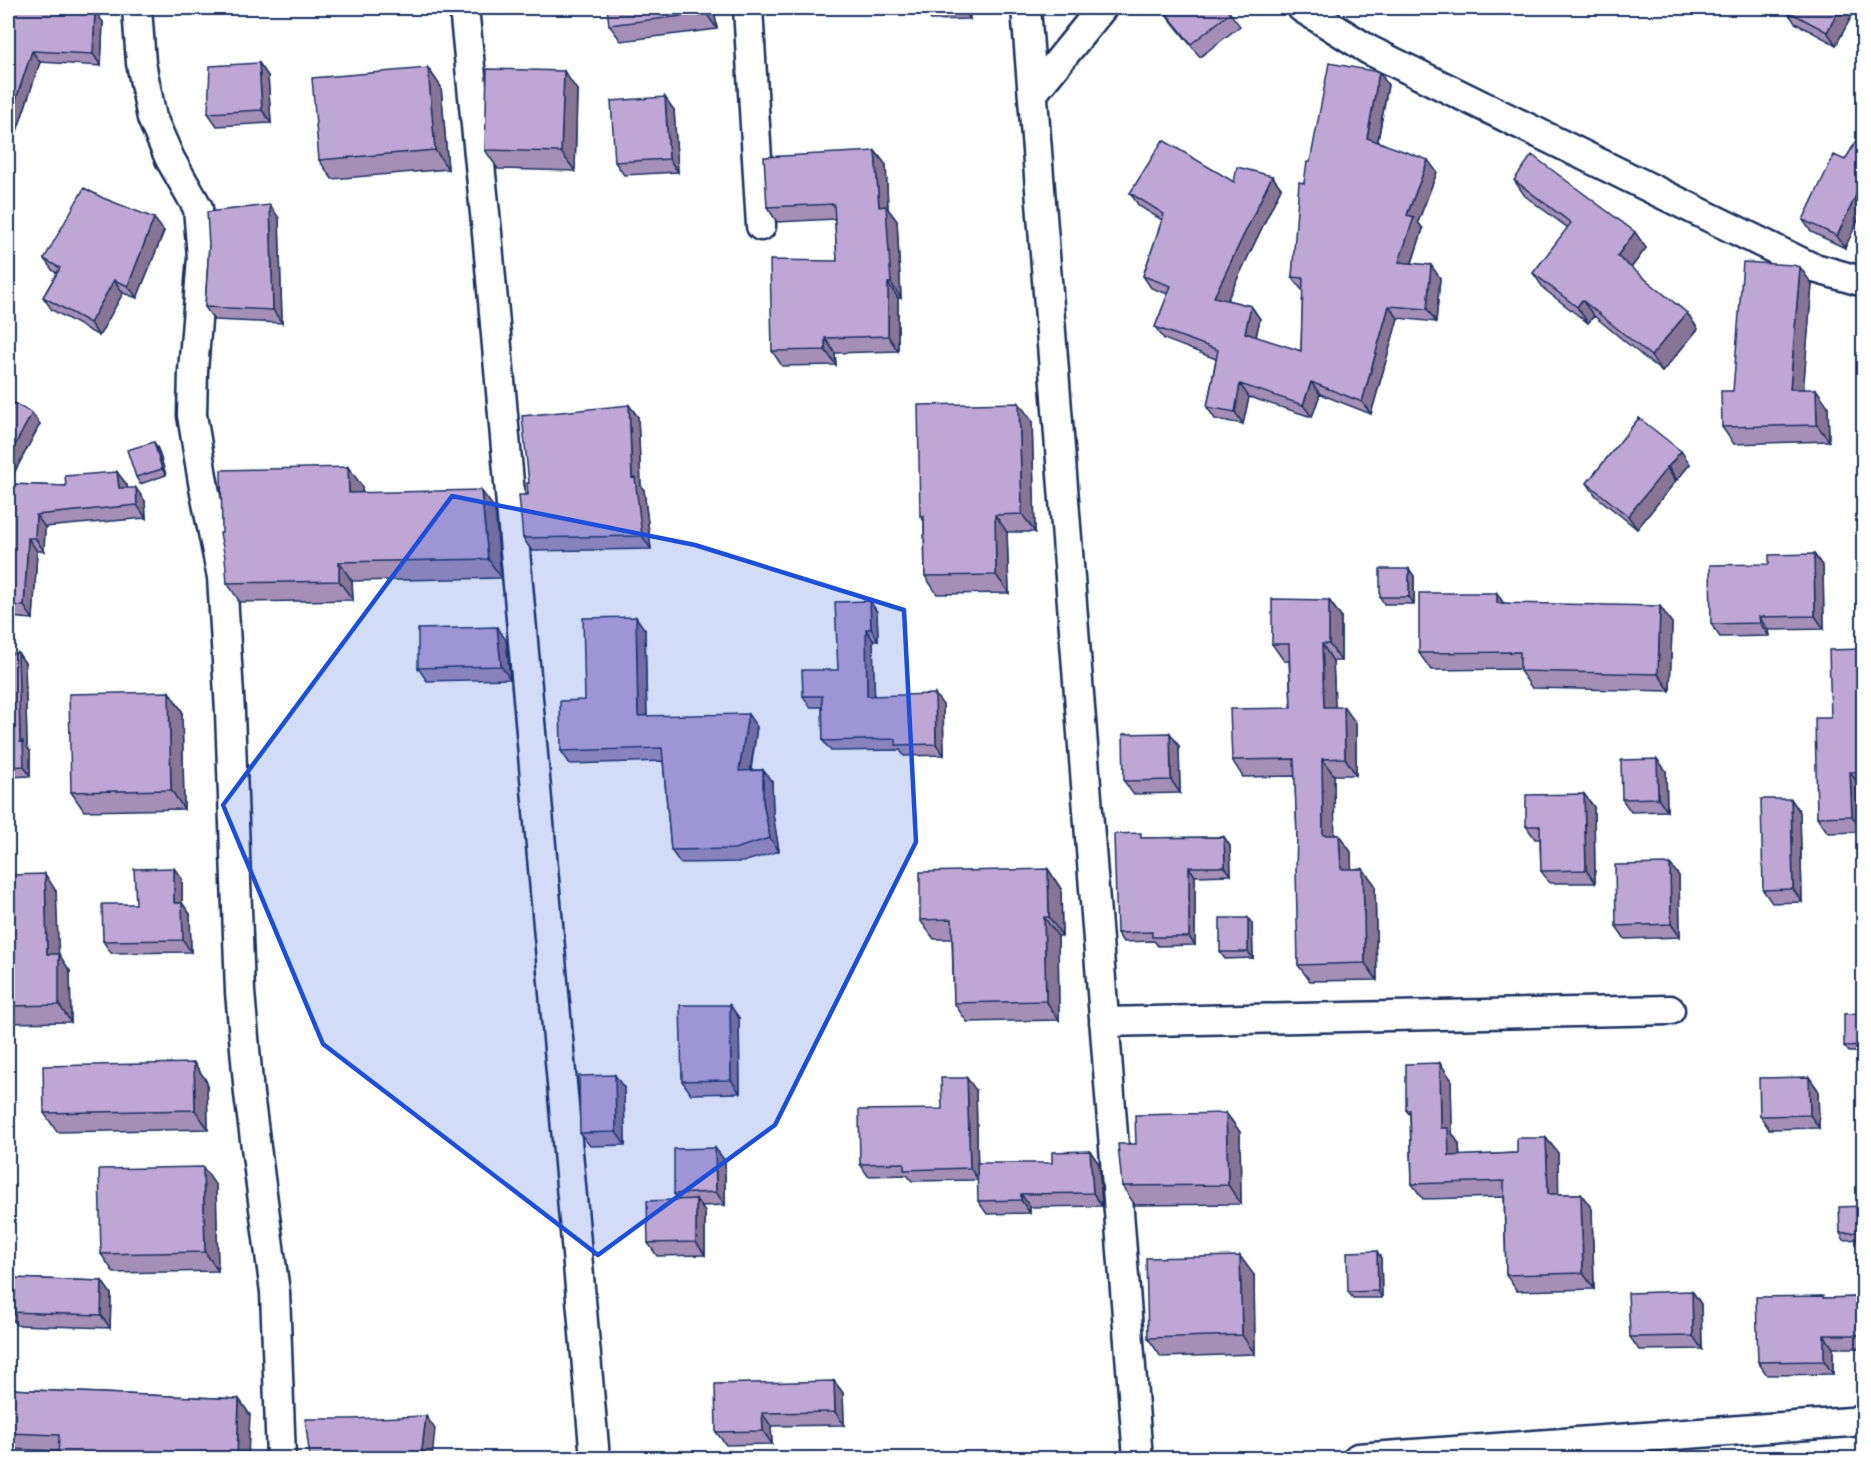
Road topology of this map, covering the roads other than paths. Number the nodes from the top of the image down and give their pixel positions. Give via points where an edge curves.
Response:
1 (137, 8) edge
2 (464, 8) edge
3 (748, 8) edge
4 (1026, 8) edge
5 (1102, 8) edge
6 (1302, 8) edge
7 (1033, 93) junction
8 (761, 226) dead end
9 (1863, 282) edge
10 (1670, 1010) dead end
11 (1104, 1022) junction
12 (1863, 1421) edge
13 (281, 1458) edge
14 (595, 1458) edge
15 (1137, 1458) edge
16 (1358, 1458) edge

1 - 13 street via 141,63 152,118 198,208 202,257 192,415 222,577 240,992 275,1292
2 - 14 street
3 - 8 street
4 - 7 street
5 - 7 street
6 - 9 street via 1369,50 1800,262
7 - 11 street
10 - 11 street
11 - 15 street
12 - 16 street

